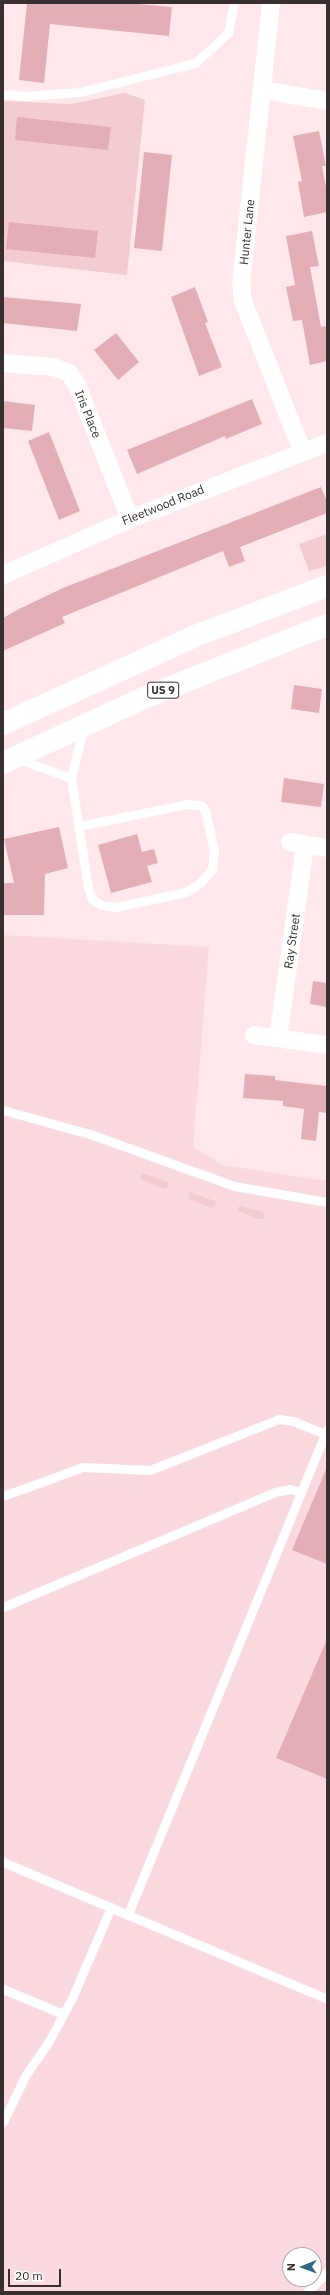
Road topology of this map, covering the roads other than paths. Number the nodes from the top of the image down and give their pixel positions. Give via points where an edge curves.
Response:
1 (234, 3) edge
2 (271, 3) edge
3 (263, 90) junction
4 (3, 94) edge
5 (327, 101) edge
6 (3, 363) edge
7 (327, 443) edge
8 (302, 451) junction
9 (130, 519) junction
10 (3, 575) edge
11 (327, 586) edge
12 (327, 625) edge
13 (3, 724) edge
14 (84, 725) junction
15 (9, 760) edge
16 (71, 778) junction
17 (79, 826) junction
18 (327, 848) edge
19 (254, 1035) dead end
20 (278, 1038) junction
21 (327, 1045) edge
22 (3, 1110) edge
23 (327, 1202) edge
24 (326, 1431) edge
25 (301, 1492) junction
26 (3, 1496) edge
27 (3, 1607) edge
28 (3, 1862) edge
29 (111, 1907) junction
30 (128, 1914) junction
31 (3, 1989) edge
32 (327, 1999) edge
33 (63, 2014) junction
34 (3, 2122) edge
35 (327, 2272) edge
36 (307, 2292) edge

1 - 4 lane via 228,33 195,63 80,92 25,96
2 - 3 street, Hunter Lane
3 - 5 street
3 - 8 street, Hunter Lane via 241,282 243,301
6 - 9 street, Iris Place via 54,367 69,373 77,385
7 - 8 street, Fleetwood Road
8 - 9 street, Fleetwood Road
9 - 10 street, Fleetwood Road
11 - 13 highway via 195,636
12 - 14 highway, US 9 via 207,672
14 - 15 highway, US 9
14 - 16 lane
15 - 16 lane
16 - 17 lane
17 - 17 lane via 88,888 92,899 101,905 116,908 186,892 201,882 212,869 214,851 205,810 200,805 187,804
18 - 20 street, Ray Street via 298,844
19 - 20 street
20 - 21 street
22 - 23 lane via 110,1140 234,1186
24 - 25 lane
24 - 26 lane via 279,1419 150,1470 83,1467
25 - 27 lane via 290,1489 274,1492
25 - 30 lane
28 - 29 lane
29 - 30 lane
29 - 33 lane
30 - 32 lane via 154,1928
31 - 33 lane
33 - 34 lane via 25,2076
35 - 36 lane

